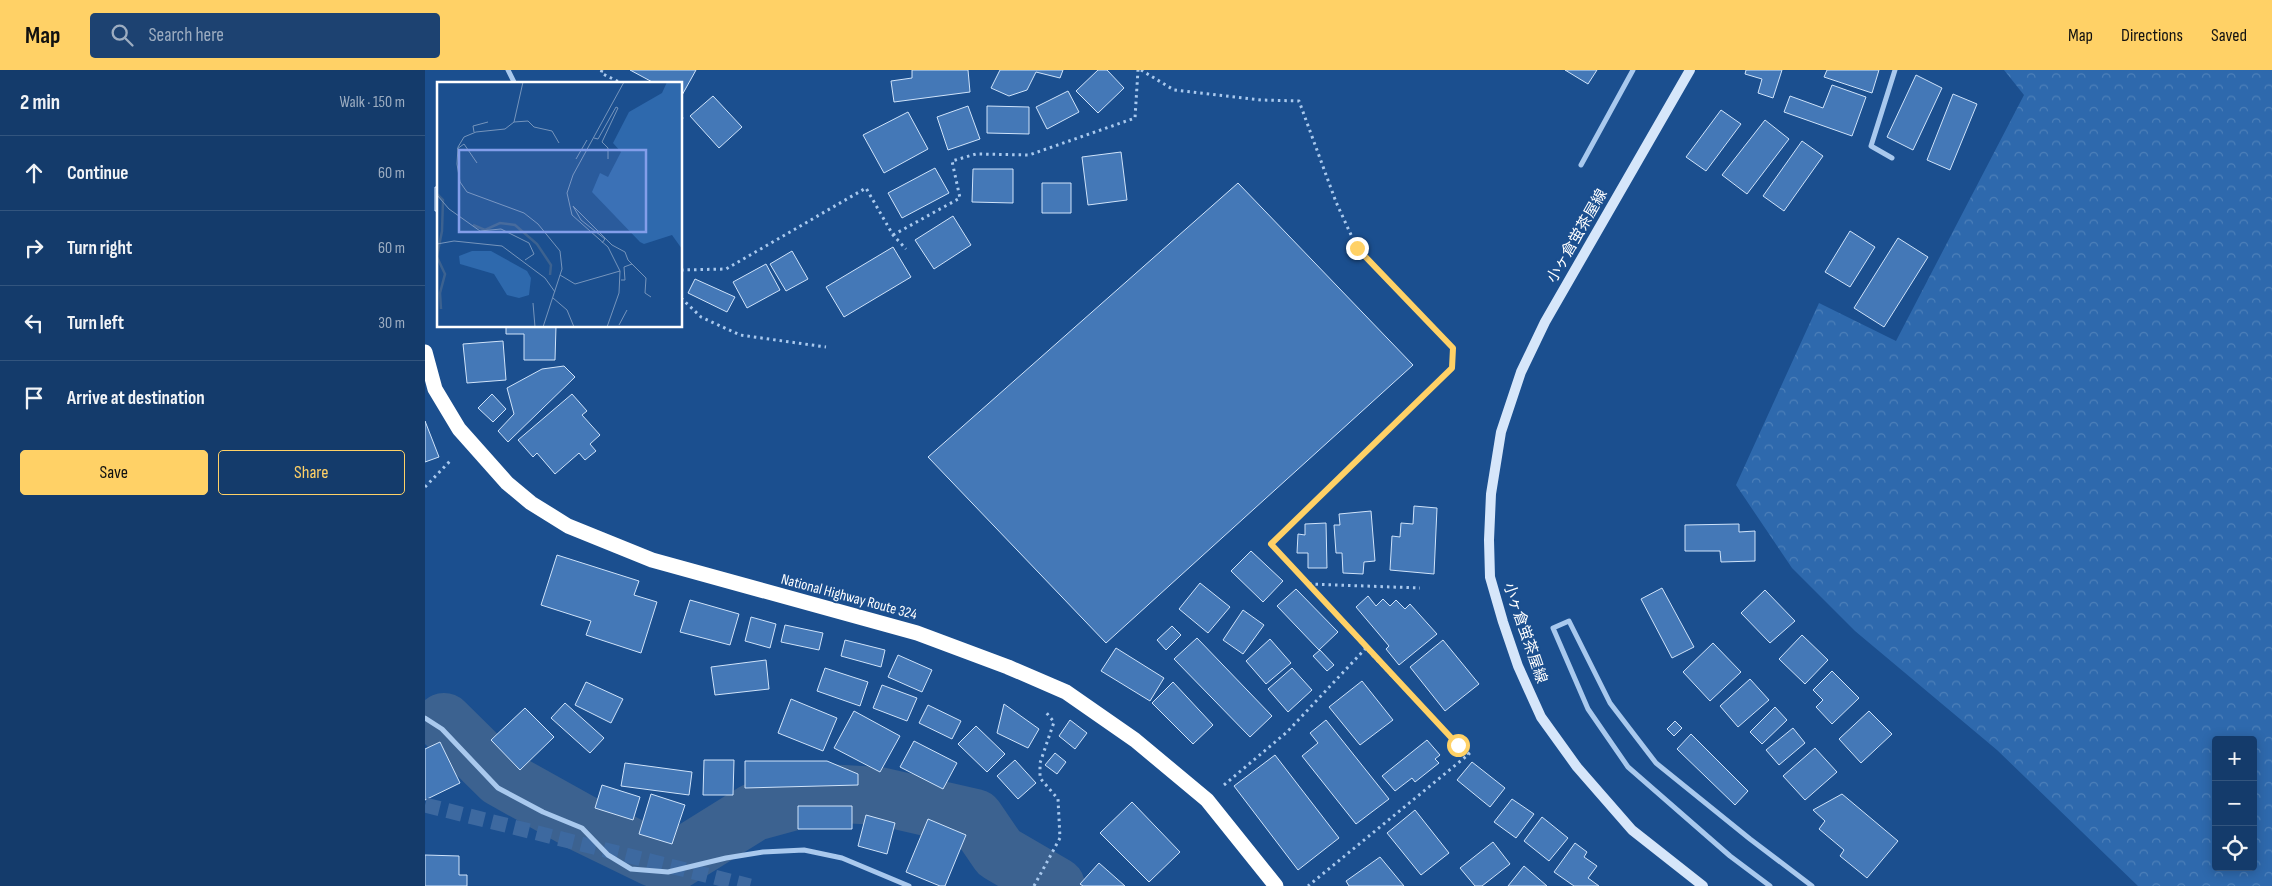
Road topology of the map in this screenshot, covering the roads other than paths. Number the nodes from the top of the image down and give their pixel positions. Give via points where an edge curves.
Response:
1 (508, 70) edge
2 (1633, 70) edge
3 (1690, 70) edge
4 (1895, 70) edge
5 (514, 82) edge
6 (1892, 158) dead end
7 (1581, 165) dead end
8 (425, 352) edge
9 (425, 718) edge
10 (909, 886) edge
11 (1276, 886) edge
12 (1703, 886) edge
13 (1770, 886) edge
14 (1812, 886) edge

1 - 5 street
2 - 7 street
3 - 12 street, 小ヶ倉蛍茶屋線 via 1545,322 1521,372 1501,432 1491,494 1489,540 1490,577 1503,622 1541,717 1577,767 1631,830
4 - 6 street via 1871,146
8 - 11 highway, National Highway Route 324 via 435,389 450,416 507,483 531,503 568,526 652,560 917,633 1008,666 1066,692 1135,740 1207,800
9 - 10 street via 442,729 498,788 582,828 608,854 631,869 668,872 763,852 804,850 842,858
13 - 14 street via 1628,768 1588,709 1553,628 1569,621 1610,702 1656,763

